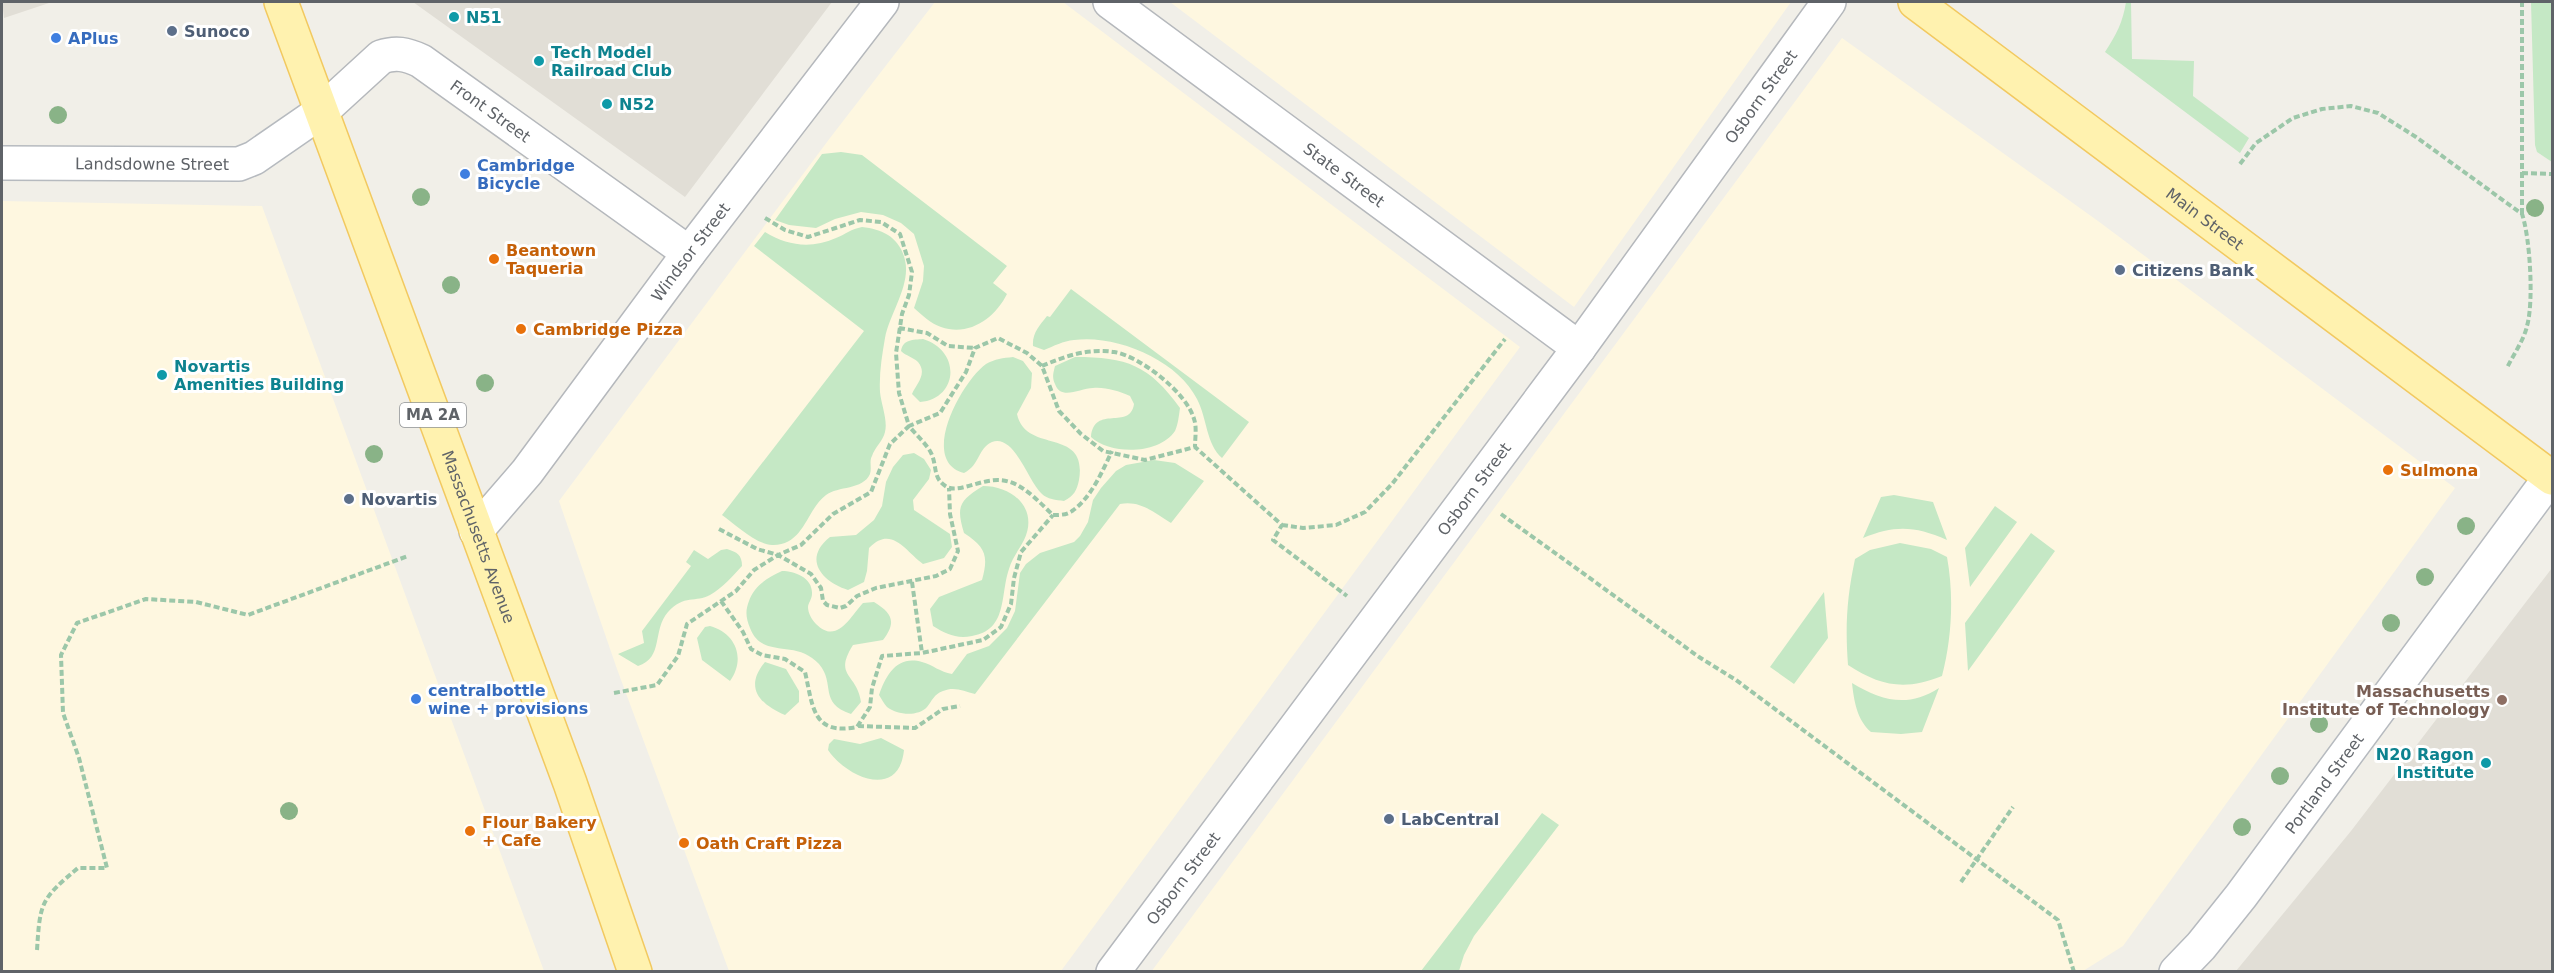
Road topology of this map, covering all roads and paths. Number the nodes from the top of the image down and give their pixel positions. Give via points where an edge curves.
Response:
1 (281, 2) edge
2 (882, 2) edge
3 (1110, 2) edge
4 (1829, 2) edge
5 (1915, 2) edge
6 (2522, 2) edge
7 (322, 111) junction
8 (2, 163) edge
9 (2240, 164) dead end
10 (2522, 173) junction
11 (2553, 174) edge
12 (732, 197) junction
13 (2522, 214) junction
14 (689, 253) junction
15 (900, 328) junction
16 (1509, 333) dead end
17 (975, 348) junction
18 (1579, 348) junction
19 (1042, 366) junction
20 (2507, 368) dead end
21 (909, 426) junction
22 (1195, 447) junction
23 (1112, 451) junction
24 (2552, 477) edge
25 (949, 488) junction
26 (1495, 510) dead end
27 (1053, 515) junction
28 (1282, 525) junction
29 (719, 528) dead end
30 (476, 531) junction
31 (778, 555) junction
32 (408, 556) dead end
33 (912, 582) junction
34 (1347, 596) dead end
35 (721, 601) junction
36 (922, 653) junction
37 (614, 693) dead end
38 (960, 706) dead end
39 (857, 726) junction
40 (2013, 807) dead end
41 (1960, 882) dead end
42 (37, 950) dead end
43 (636, 972) edge
44 (1113, 972) edge
45 (2074, 972) edge
46 (2176, 972) edge

1 - 7 main road, Massachusetts Avenue / MA 2A
2 - 12 street, Windsor Street
3 - 18 street, State Street
4 - 18 street, Osborn Street
5 - 24 main road, Main Street
6 - 10 path
7 - 8 street, Landsdowne Street via 254,159 239,164
7 - 14 street, Front Street via 381,57 393,53 408,55
7 - 30 main road, Massachusetts Avenue / MA 2A
9 - 13 path via 2256,143 2293,118 2351,106 2378,113
10 - 11 path
10 - 13 path
12 - 14 street, Windsor Street
12 - 15 path via 785,230 808,237 860,220 881,222 900,234 912,272
13 - 20 path via 2527,227 2527,326
14 - 30 street, Windsor Street via 527,472
15 - 17 path via 927,333 948,346
15 - 21 path via 896,352 899,393
16 - 28 path via 1392,484 1365,512 1336,525
17 - 19 path via 998,338
17 - 21 path via 966,372 940,413
18 - 44 street, Osborn Street
19 - 22 path via 1067,354 1088,352 1115,352 1142,363 1184,400 1194,419
19 - 23 path via 1059,411 1103,451
21 - 25 path via 932,455 937,479
21 - 31 path via 890,444 871,492 833,514 801,544
22 - 23 path via 1145,460
22 - 28 path
23 - 27 path via 1083,501 1070,513
24 - 46 street, Portland Street via 2241,896
25 - 27 path via 993,479 1011,482
25 - 33 path via 958,551 950,569
26 - 45 path via 1736,680 2058,920
27 - 36 path via 1021,552 1011,604 1001,627 983,640
28 - 34 path via 1273,540
29 - 31 path via 757,549
30 - 43 main road, Massachusetts Avenue / MA 2A
31 - 33 path via 811,574 821,588 823,601 834,608 846,606 876,588
31 - 35 path via 754,570
32 - 42 path via 248,615 196,602 146,599 77,624 61,656 63,713 79,758 107,868 78,868 52,890 39,912
33 - 36 path
35 - 37 path via 687,624 678,656 657,685
35 - 39 path via 751,649 785,659 804,672 813,710 825,725 840,730
36 - 39 path via 882,656 870,707
38 - 39 path via 943,708 915,728
40 - 41 path, bridge

